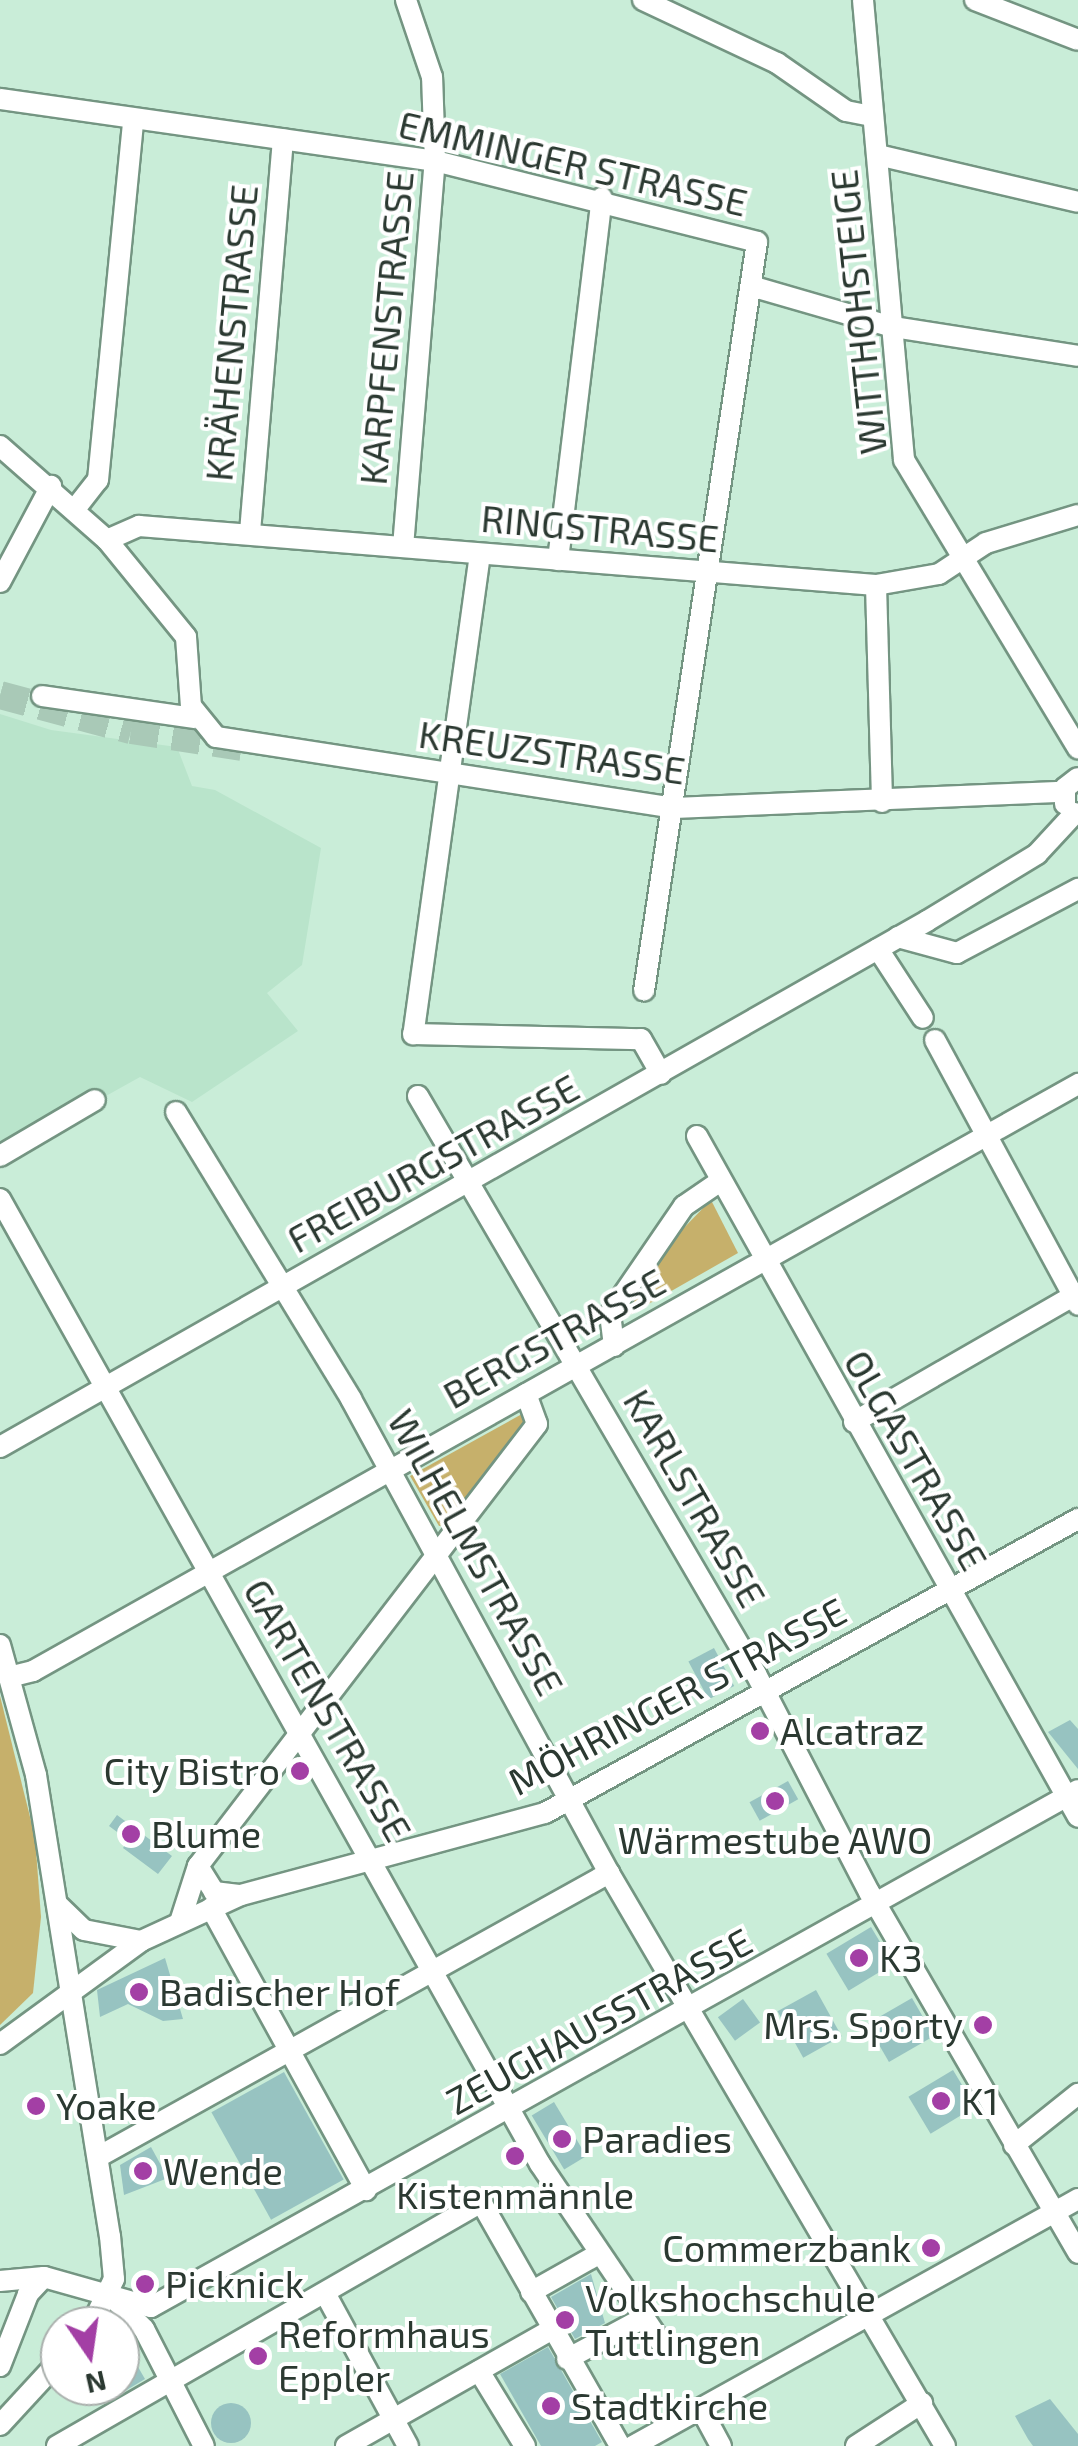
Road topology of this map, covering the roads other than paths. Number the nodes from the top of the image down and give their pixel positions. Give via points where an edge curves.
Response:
1 (406, 0) edge
2 (643, 0) edge
3 (863, 0) edge
4 (975, 0) edge
5 (1078, 40) edge
6 (0, 98) edge
7 (872, 116) junction
8 (133, 122) junction
9 (282, 139) junction
10 (878, 155) junction
11 (436, 161) junction
12 (602, 198) junction
13 (1078, 202) edge
14 (754, 287) junction
15 (893, 327) junction
16 (1078, 356) edge
17 (0, 446) edge
18 (51, 486) junction
19 (75, 509) junction
20 (1078, 515) edge
21 (250, 532) junction
22 (108, 540) junction
23 (403, 547) junction
24 (480, 554) junction
25 (558, 560) junction
26 (964, 560) junction
27 (712, 572) junction
28 (0, 582) edge
29 (876, 585) junction
30 (42, 696) dead end
31 (195, 718) junction
32 (1078, 746) edge
33 (454, 774) junction
34 (1070, 785) edge
35 (882, 802) junction
36 (674, 808) junction
37 (1076, 813) edge
38 (1078, 889) edge
39 (898, 937) junction
40 (878, 949) junction
41 (644, 991) dead end
42 (923, 1018) dead end
43 (935, 1040) dead end
44 (661, 1074) junction
45 (1078, 1084) edge
46 (418, 1096) dead end
47 (94, 1100) dead end
48 (176, 1112) dead end
49 (986, 1135) junction
50 (697, 1136) dead end
51 (0, 1156) edge
52 (719, 1182) junction
53 (468, 1186) junction
54 (0, 1199) edge
55 (763, 1262) junction
56 (284, 1286) junction
57 (1076, 1298) edge
58 (614, 1346) junction
59 (578, 1364) junction
60 (107, 1384) junction
61 (526, 1394) junction
62 (854, 1422) junction
63 (0, 1447) edge
64 (389, 1468) junction
65 (1078, 1519) edge
66 (436, 1552) junction
67 (207, 1572) junction
68 (951, 1590) junction
69 (0, 1645) edge
70 (9, 1677) junction
71 (765, 1692) junction
72 (300, 1734) junction
73 (1072, 1793) edge
74 (568, 1800) junction
75 (1078, 1817) edge
76 (371, 1854) junction
77 (198, 1866) junction
78 (610, 1873) junction
79 (241, 1895) junction
80 (57, 1904) junction
81 (876, 1906) junction
82 (211, 1908) junction
83 (180, 1922) junction
84 (141, 1941) junction
85 (436, 1969) junction
86 (73, 1984) junction
87 (689, 2010) junction
88 (0, 2044) edge
89 (289, 2055) junction
90 (1078, 2094) edge
91 (512, 2112) junction
92 (1014, 2145) junction
93 (98, 2157) junction
94 (366, 2190) junction
95 (1078, 2198) edge
96 (1054, 2212) junction
97 (597, 2254) junction
98 (1078, 2254) edge
99 (44, 2277) junction
100 (0, 2281) edge
101 (531, 2292) junction
102 (324, 2294) junction
103 (108, 2296) junction
104 (102, 2306) edge
105 (872, 2315) junction
106 (640, 2320) junction
107 (551, 2330) junction
108 (660, 2343) dead end
109 (567, 2359) junction
110 (0, 2366) edge
111 (479, 2371) junction
112 (40, 2382) edge
113 (169, 2382) junction
114 (922, 2403) junction
115 (701, 2409) junction
116 (393, 2420) junction
117 (0, 2425) edge
118 (57, 2446) edge
119 (204, 2446) edge
120 (346, 2446) edge
121 (408, 2446) edge
122 (526, 2446) edge
123 (620, 2446) edge
124 (632, 2446) edge
125 (721, 2446) edge
126 (856, 2446) edge
127 (945, 2446) edge

1 - 11 street, KARPFENSTRASSE via 432,77
2 - 7 street via 777,63 846,111
3 - 7 street, WITTHOHSTEIGE
4 - 5 street
6 - 8 street, EMMINGER STRASSE
7 - 10 street, WITTHOHSTEIGE
8 - 9 street, EMMINGER STRASSE
8 - 19 street via 98,480
9 - 11 street, EMMINGER STRASSE
9 - 21 street, KRÄHENSTRASSE
10 - 13 street
10 - 15 street, WITTHOHSTEIGE
11 - 12 street, EMMINGER STRASSE
11 - 23 street, KARPFENSTRASSE
12 - 14 street, EMMINGER STRASSE via 758,242
12 - 25 street
14 - 15 street
14 - 27 street
15 - 16 street
15 - 26 street, WITTHOHSTEIGE via 904,460
17 - 18 street
18 - 19 street
18 - 28 street
19 - 22 street
20 - 26 street, RINGSTRASSE via 986,542
21 - 22 street, RINGSTRASSE via 140,526
21 - 23 street, RINGSTRASSE
22 - 31 street via 186,637
23 - 24 street, RINGSTRASSE
24 - 25 street, RINGSTRASSE
24 - 33 street
25 - 27 street, RINGSTRASSE
26 - 29 street, RINGSTRASSE
26 - 32 street, WITTHOHSTEIGE
27 - 29 street, RINGSTRASSE
27 - 36 street
29 - 35 street
30 - 31 street, KREUZSTRASSE
31 - 33 street, KREUZSTRASSE via 230,740
33 - 36 street, KREUZSTRASSE
33 - 44 street via 413,1034 640,1039
34 - 35 street, KREUZSTRASSE
34 - 37 street
35 - 36 street, KREUZSTRASSE
36 - 41 street
37 - 39 street, FREIBURGSTRASSE via 1037,854
38 - 39 street via 957,953
39 - 40 street, FREIBURGSTRASSE
40 - 42 street
40 - 44 street, FREIBURGSTRASSE
43 - 49 street
44 - 53 street, FREIBURGSTRASSE
45 - 49 street, BERGSTRASSE
46 - 53 street, KARLSTRASSE
47 - 51 street
48 - 56 street, WILHELMSTRASSE
49 - 55 street, BERGSTRASSE
49 - 57 street
50 - 52 street, OLGASTRASSE
52 - 55 street, OLGASTRASSE
52 - 58 street via 684,1206 610,1314
53 - 56 street, FREIBURGSTRASSE
53 - 59 street, KARLSTRASSE
54 - 60 street, GARTENSTRASSE
55 - 58 street, BERGSTRASSE
55 - 62 street, OLGASTRASSE
56 - 60 street, FREIBURGSTRASSE
56 - 64 street, WILHELMSTRASSE
57 - 62 street
58 - 59 street, BERGSTRASSE
59 - 61 street, BERGSTRASSE
59 - 71 street, KARLSTRASSE
60 - 63 street, FREIBURGSTRASSE
60 - 67 street, GARTENSTRASSE
61 - 64 street, BERGSTRASSE
61 - 66 street via 537,1424
62 - 68 street, OLGASTRASSE
64 - 66 street, WILHELMSTRASSE
64 - 67 street, BERGSTRASSE
65 - 68 street, MÖHRINGER STRASSE
66 - 72 street
66 - 74 street, WILHELMSTRASSE
67 - 70 street, BERGSTRASSE
67 - 72 street, GARTENSTRASSE
68 - 71 street, MÖHRINGER STRASSE
68 - 73 street, OLGASTRASSE
69 - 70 street
70 - 80 street via 36,1775
71 - 74 street, MÖHRINGER STRASSE
71 - 81 street, KARLSTRASSE
72 - 76 street, GARTENSTRASSE
72 - 77 street
73 - 75 street, OLGASTRASSE
73 - 81 street, ZEUGHAUSSTRASSE
74 - 76 street, MÖHRINGER STRASSE
74 - 78 street, WILHELMSTRASSE
76 - 79 street, MÖHRINGER STRASSE
76 - 85 street, GARTENSTRASSE
77 - 79 street via 214,1892
77 - 83 street
78 - 85 street
78 - 87 street, WILHELMSTRASSE
79 - 82 street, MÖHRINGER STRASSE
80 - 84 street via 84,1930
80 - 86 street
81 - 87 street, ZEUGHAUSSTRASSE
81 - 92 street, KARLSTRASSE
82 - 83 street, MÖHRINGER STRASSE
82 - 89 street
83 - 84 street, MÖHRINGER STRASSE
84 - 86 street, MÖHRINGER STRASSE
85 - 89 street
85 - 91 street, GARTENSTRASSE
86 - 88 street, MÖHRINGER STRASSE
86 - 93 street
87 - 91 street, ZEUGHAUSSTRASSE
87 - 105 street, WILHELMSTRASSE
89 - 93 street
89 - 94 street
90 - 92 street
91 - 94 street, ZEUGHAUSSTRASSE
91 - 97 street, GARTENSTRASSE
92 - 96 street, KARLSTRASSE
93 - 103 street via 114,2269
94 - 103 street, ZEUGHAUSSTRASSE via 151,2308
95 - 96 street
96 - 98 street, KARLSTRASSE
96 - 105 street
97 - 101 street
97 - 106 street, GARTENSTRASSE
99 - 100 street
99 - 103 street
99 - 110 street via 28,2294
101 - 102 street via 482,2202
101 - 107 street
102 - 113 street
102 - 116 street
103 - 104 street
103 - 113 street via 144,2329
105 - 114 street, WILHELMSTRASSE
105 - 115 street
106 - 108 street, GARTENSTRASSE
106 - 109 street
107 - 109 street
107 - 111 street
109 - 123 street
111 - 116 street
111 - 122 street
112 - 117 street
113 - 118 street
113 - 119 street
114 - 126 street
114 - 127 street, WILHELMSTRASSE
115 - 124 street
115 - 125 street
116 - 120 street
116 - 121 street

